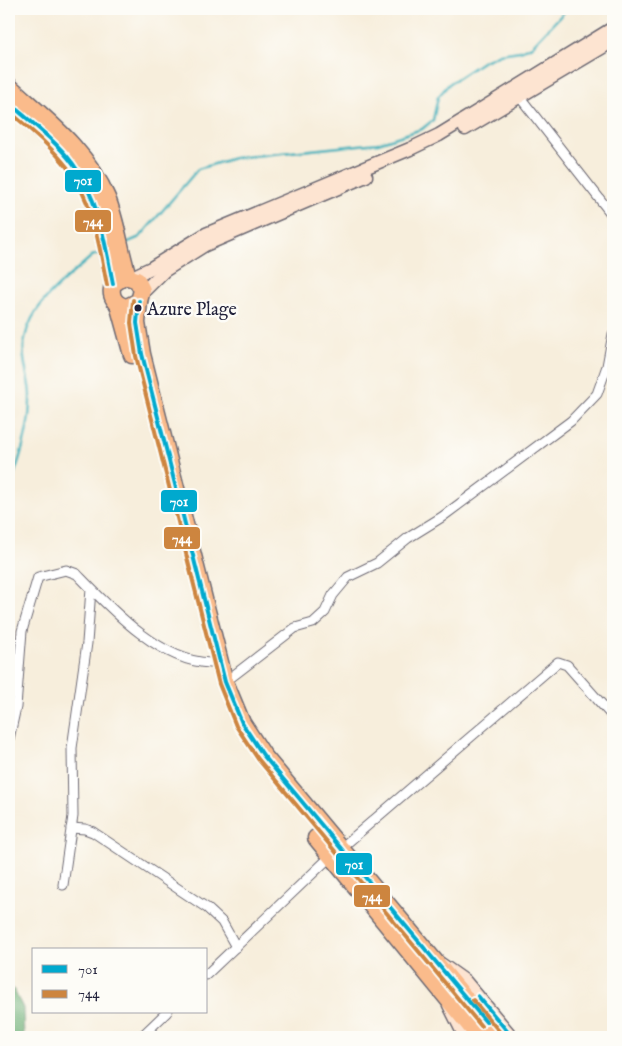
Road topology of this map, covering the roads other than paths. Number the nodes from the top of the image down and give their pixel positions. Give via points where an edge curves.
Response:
1 (613, 28) edge
2 (613, 41) edge
3 (9, 86) edge
4 (519, 96) junction
5 (9, 103) edge
6 (613, 216) edge
7 (109, 233) junction
8 (122, 274) junction
9 (140, 297) junction
10 (118, 304) junction
11 (613, 334) edge
12 (610, 368) edge
13 (91, 589) junction
14 (210, 663) junction
15 (225, 682) junction
16 (613, 717) edge
17 (9, 739) edge
18 (71, 828) junction
19 (335, 852) junction
20 (63, 885) dead end
21 (236, 947) junction
22 (435, 961) junction
23 (208, 973) edge
24 (165, 1014) edge
25 (476, 1033) edge
26 (141, 1037) edge
27 (498, 1037) edge
28 (512, 1037) edge

1 - 8 main road via 439,135 206,234 151,268
2 - 4 main road
3 - 7 highway via 66,138 86,161 104,193
4 - 6 street
4 - 9 main road via 434,147 205,245 164,270
5 - 7 highway via 72,164
7 - 8 highway
8 - 9 highway via 140,284
8 - 10 highway via 112,295
9 - 10 highway via 127,307
9 - 15 highway via 137,323 142,354
10 - 14 highway
11 - 12 street
12 - 15 street via 597,394 571,421 377,563 348,577 319,618 294,628
13 - 14 street via 149,639 179,657 196,663
13 - 17 street via 77,574 66,570 38,577 22,630 16,707
13 - 18 street via 88,643 72,748 74,806
14 - 19 highway via 222,702 242,742
15 - 19 highway via 236,712 255,745
16 - 19 street via 565,663 558,662
18 - 20 street
18 - 21 street via 93,832 207,908 222,922
19 - 21 street
19 - 22 highway
19 - 25 highway via 447,1000
21 - 23 street
22 - 25 highway
22 - 28 main road via 465,981
24 - 26 street
25 - 27 highway

